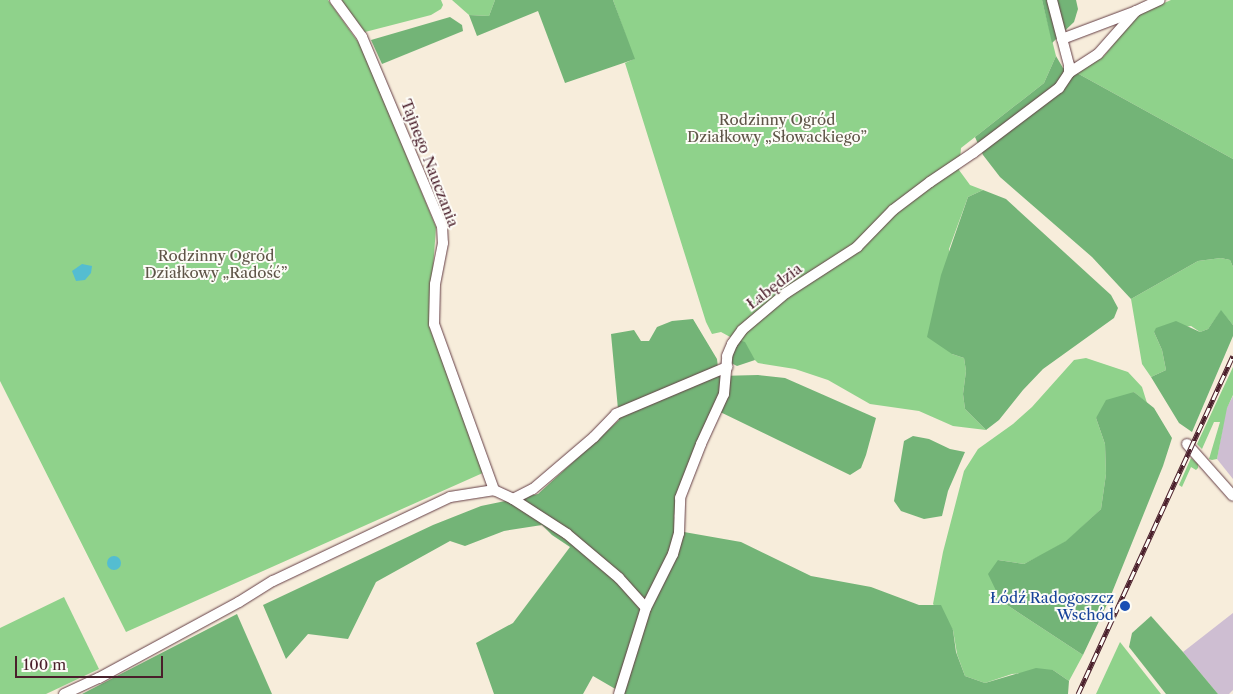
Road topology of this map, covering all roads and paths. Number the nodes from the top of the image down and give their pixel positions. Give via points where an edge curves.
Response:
1 (335, 0) edge
2 (1052, 0) edge
3 (1160, 0) edge
4 (1136, 11) junction
5 (1062, 39) junction
6 (1069, 73) junction
7 (727, 368) junction
8 (1187, 444) dead end
9 (494, 490) junction
10 (1233, 496) edge
11 (512, 499) junction
12 (646, 608) junction
13 (64, 694) edge
14 (619, 694) edge

1 - 9 street, Tajnego Nauczania via 362,36 442,226 434,324
2 - 5 street
3 - 4 street
4 - 5 street
4 - 6 street, Łabędzia via 1104,49
5 - 6 street
6 - 7 street, Łabędzia via 1059,88 893,210 857,247 786,293 742,330 727,356
7 - 11 street via 616,414 533,489
7 - 12 street, Łabędzia via 724,394 680,498 679,533 673,554
8 - 10 street
9 - 11 street
9 - 13 street via 450,497 273,581 99,678
11 - 12 street via 567,534 619,578
12 - 14 street, Łabędzia

